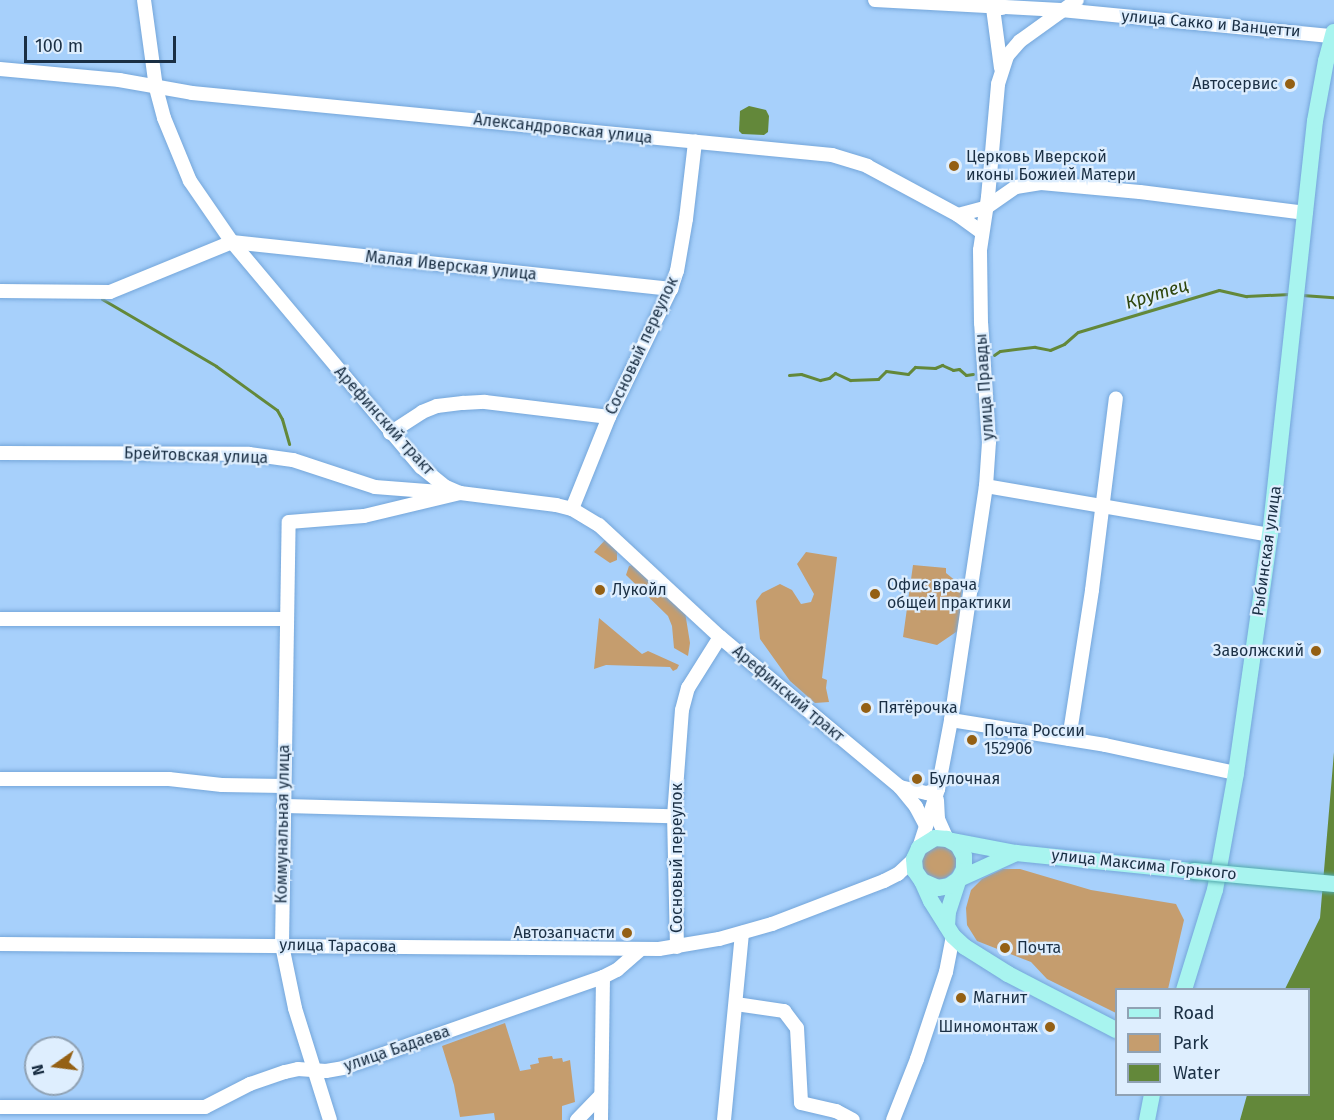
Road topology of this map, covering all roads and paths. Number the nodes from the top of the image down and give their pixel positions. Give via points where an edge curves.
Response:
1 (144, 0) edge
2 (875, 0) edge
3 (1077, 0) edge
4 (993, 8) junction
5 (1061, 10) junction
6 (1333, 34) edge
7 (1001, 68) junction
8 (0, 69) edge
9 (156, 88) junction
10 (695, 142) junction
11 (987, 207) junction
12 (1306, 213) junction
13 (958, 215) junction
14 (981, 232) junction
15 (232, 242) junction
16 (671, 289) junction
17 (0, 291) edge
18 (1116, 398) dead end
19 (609, 417) junction
20 (390, 433) junction
21 (0, 453) edge
22 (986, 486) junction
23 (460, 493) junction
24 (1102, 506) junction
25 (572, 509) junction
26 (1270, 535) junction
27 (0, 619) edge
28 (287, 620) junction
29 (720, 637) junction
30 (951, 720) junction
31 (1069, 739) junction
32 (1236, 773) junction
33 (0, 779) edge
34 (283, 786) junction
35 (900, 787) junction
36 (938, 789) junction
37 (283, 806) junction
38 (674, 816) junction
39 (926, 826) junction
40 (950, 840) junction
41 (917, 853) junction
42 (1016, 853) junction
43 (920, 879) junction
44 (959, 879) junction
45 (885, 881) junction
46 (1334, 884) edge
47 (950, 931) junction
48 (742, 933) junction
49 (0, 944) edge
50 (282, 945) junction
51 (677, 947) junction
52 (640, 950) junction
53 (603, 977) junction
54 (1185, 988) edge
55 (736, 1004) junction
56 (1115, 1028) edge
57 (312, 1069) junction
58 (600, 1096) junction
59 (1152, 1096) edge
60 (0, 1107) edge
61 (330, 1120) edge
62 (577, 1120) edge
63 (601, 1120) edge
64 (724, 1120) edge
65 (853, 1120) edge
66 (893, 1120) edge
67 (1147, 1120) edge

1 - 9 street, Арефинский тракт
2 - 4 street
3 - 5 street, улица Правды
4 - 5 street, улица Сакко и Ванцетти
4 - 7 street
5 - 6 street, улица Сакко и Ванцетти
5 - 7 street, улица Правды via 1020,41
6 - 12 main road, Рыбинская улица via 1315,121
7 - 11 street, улица Правды
8 - 9 street via 119,80
9 - 10 street, Александровская улица
9 - 15 street, Арефинский тракт via 183,165
10 - 13 street, Александровская улица via 832,155 867,166
10 - 16 street, Сосновый переулок via 686,219
11 - 12 street via 1016,187 1057,184
11 - 13 street
11 - 14 street, улица Правды
12 - 26 main road, Рыбинская улица
13 - 14 street, Александровская улица
14 - 22 street, улица Правды via 981,323 989,442
15 - 16 street, Малая Иверская улица
15 - 17 street via 110,292
15 - 20 street, Арефинский тракт
16 - 19 street, Сосновый переулок
18 - 24 street
19 - 20 street via 485,402 464,403 422,412
19 - 25 street, Сосновый переулок
20 - 23 street, Арефинский тракт via 421,467
21 - 23 street, Брейтовская улица via 249,454 293,460 375,487
22 - 24 street
22 - 30 street, улица Правды
23 - 25 street, Арефинский тракт
23 - 28 street, Коммунальная улица via 364,516 289,522
24 - 26 street
24 - 31 street
25 - 29 street, Арефинский тракт via 611,534
26 - 32 main road, Рыбинская улица
27 - 28 street
28 - 34 street, Коммунальная улица
29 - 35 street, Арефинский тракт
29 - 38 street, Сосновый переулок via 698,669 685,699
30 - 31 street
30 - 36 street, улица Правды
31 - 32 street
32 - 54 main road, Рыбинская улица via 1215,890
33 - 34 street via 169,779
34 - 37 street, Коммунальная улица
35 - 36 street via 927,793
35 - 39 street, Арефинский тракт
36 - 39 street, улица Правды
36 - 40 street, улица Правды via 939,819
37 - 38 street
37 - 50 street, Коммунальная улица
38 - 51 street, Сосновый переулок
39 - 41 street, улица Правды
40 - 41 main road via 935,838
40 - 42 main road
40 - 44 main road via 964,856
41 - 43 main road
41 - 45 street via 898,874
42 - 44 main road
42 - 46 main road, улица Максима Горького, bridge
43 - 44 main road via 938,888
43 - 45 street
43 - 47 main road
44 - 47 main road via 948,912
45 - 48 street
47 - 56 main road via 1008,974
47 - 66 street via 946,972
48 - 51 street
48 - 55 street
49 - 50 street, улица Тарасова
50 - 52 street, улица Тарасова
50 - 57 street, Коммунальная улица
51 - 52 street, улица Тарасова
52 - 53 street, улица Бадаева
53 - 57 street, улица Бадаева via 343,1068
53 - 58 street
55 - 64 street
55 - 65 street via 784,1011 797,1028 801,1103 836,1111
57 - 60 street, улица Бадаева via 298,1069 250,1084 205,1107
57 - 61 street, Коммунальная улица
58 - 62 street
58 - 63 street
59 - 67 main road

